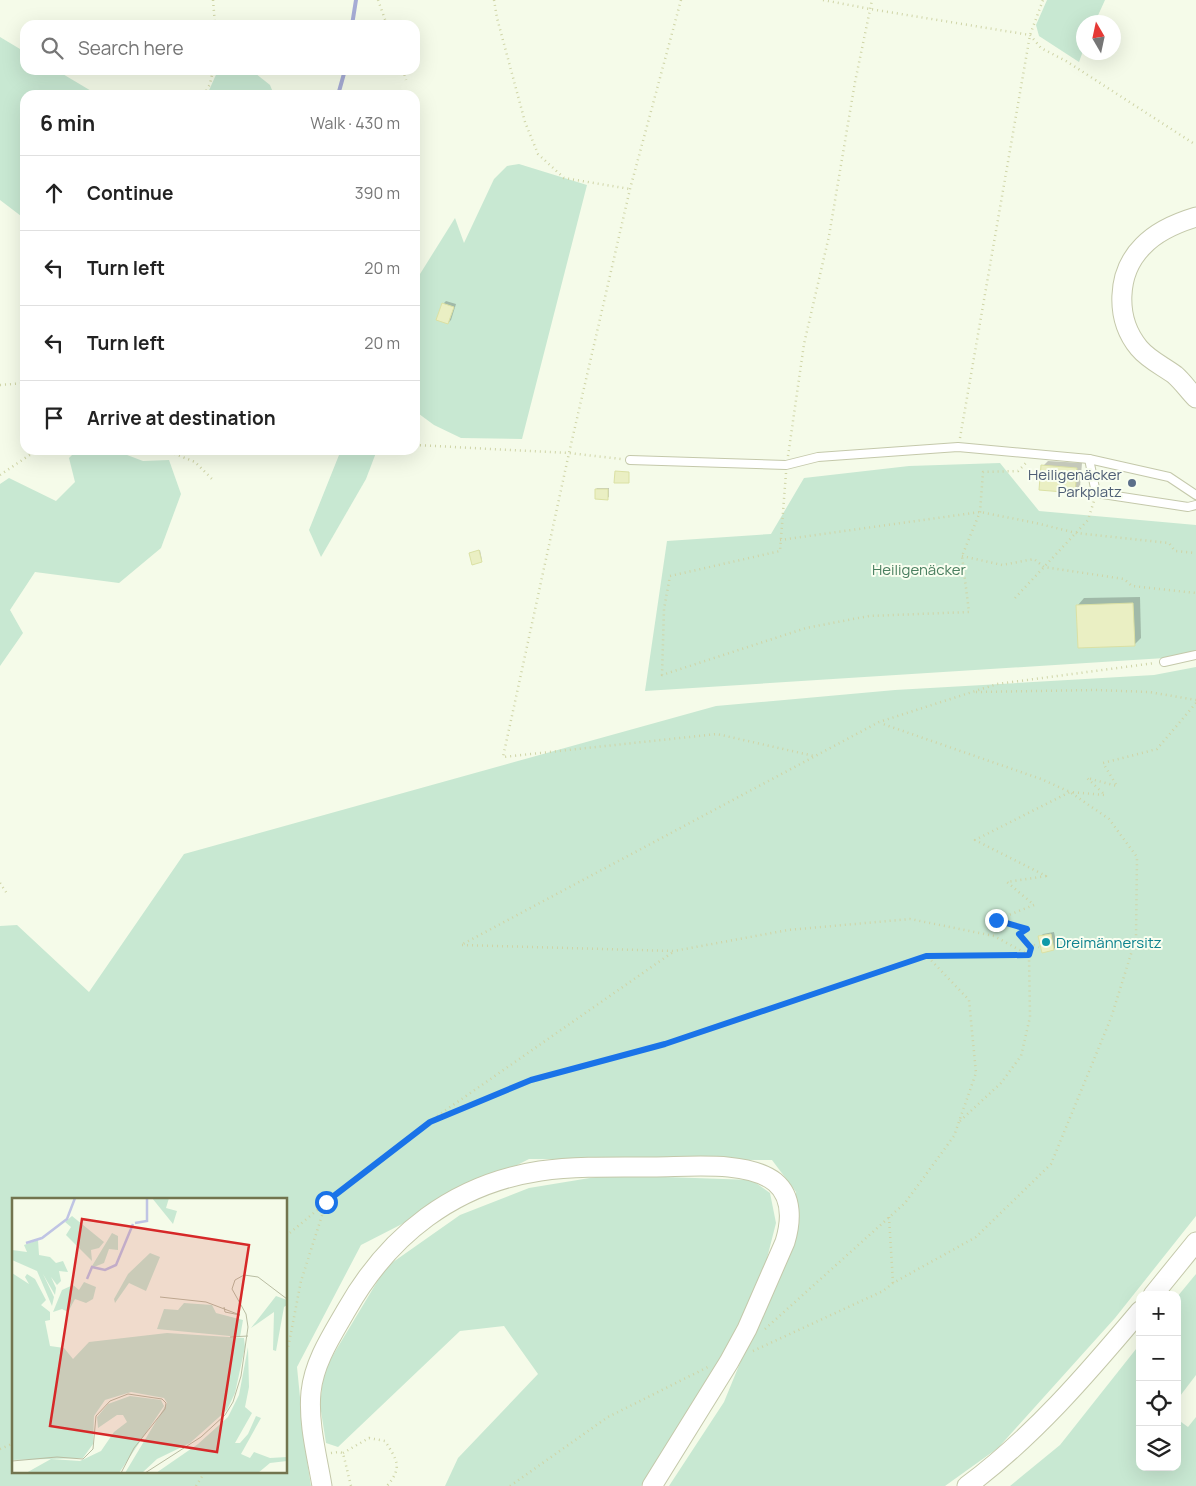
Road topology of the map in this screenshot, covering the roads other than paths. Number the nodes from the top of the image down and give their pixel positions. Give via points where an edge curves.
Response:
1 (1196, 217) edge
2 (1196, 398) edge
3 (1089, 459) junction
4 (630, 460) road end
5 (1196, 495) edge
6 (1196, 505) edge
7 (1196, 656) edge
8 (1164, 662) road end
9 (1196, 1242) edge
10 (1156, 1291) edge
11 (1136, 1316) edge
12 (322, 1486) edge
13 (652, 1486) edge
14 (966, 1486) edge

1 - 2 street via 1155,235 1142,247 1127,271 1121,300 1126,325 1139,348 1176,376
3 - 4 lane via 958,447 818,457 786,465
3 - 5 lane via 1169,477
3 - 6 lane via 1096,493
7 - 8 lane
9 - 10 street
11 - 14 street via 1067,1396
12 - 13 street via 312,1417 311,1392 317,1366 358,1289 374,1266 393,1245 436,1210 486,1185 540,1171 722,1167 754,1172 777,1184 786,1197 790,1211 785,1242 729,1362

